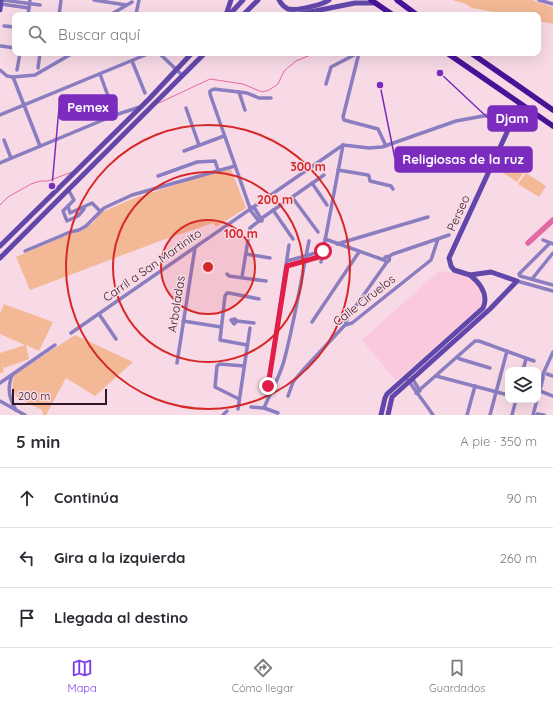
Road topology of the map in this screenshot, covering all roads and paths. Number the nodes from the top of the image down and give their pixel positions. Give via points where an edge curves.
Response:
1 (61, 0) edge
2 (94, 0) edge
3 (139, 0) edge
4 (231, 0) edge
5 (243, 0) edge
6 (258, 0) edge
7 (279, 0) edge
8 (329, 0) edge
9 (397, 0) edge
10 (539, 0) edge
11 (2, 1) edge
12 (373, 1) edge
13 (30, 2) edge
14 (132, 2) dead end
15 (402, 2) edge
16 (40, 4) dead end
17 (553, 4) edge
18 (126, 5) junction
19 (29, 8) junction
20 (0, 10) edge
21 (28, 12) edge
22 (59, 12) edge
23 (115, 12) edge
24 (137, 12) edge
25 (228, 12) edge
26 (230, 12) edge
27 (246, 12) edge
28 (310, 12) edge
29 (389, 12) edge
30 (414, 12) edge
31 (4, 26) dead end
32 (12, 27) edge
33 (0, 46) edge
34 (12, 48) edge
35 (19, 56) edge
36 (40, 56) edge
37 (68, 56) edge
38 (143, 56) edge
39 (162, 56) edge
40 (189, 56) edge
41 (202, 56) edge
42 (353, 56) edge
43 (358, 56) edge
44 (450, 56) edge
45 (475, 56) edge
46 (132, 61) junction
47 (38, 68) dead end
48 (177, 69) junction
49 (0, 70) edge
50 (17, 70) dead end
51 (100, 74) junction
52 (0, 75) edge
53 (182, 75) junction
54 (7, 76) junction
55 (13, 77) junction
56 (326, 84) dead end
57 (239, 92) junction
58 (145, 93) dead end
59 (271, 98) dead end
60 (520, 104) junction
61 (24, 105) junction
62 (141, 106) junction
63 (186, 108) dead end
64 (246, 110) dead end
65 (516, 110) junction
66 (553, 110) edge
67 (0, 115) edge
68 (115, 115) junction
69 (553, 126) edge
70 (224, 136) junction
71 (4, 140) dead end
72 (199, 145) junction
73 (343, 145) junction
74 (40, 146) junction
75 (386, 146) junction
76 (184, 151) dead end
77 (12, 158) junction
78 (0, 163) edge
79 (235, 166) junction
80 (218, 170) junction
81 (338, 170) junction
82 (324, 175) dead end
83 (158, 176) dead end
84 (312, 183) junction
85 (68, 189) junction
86 (393, 189) dead end
87 (292, 197) junction
88 (327, 205) dead end
89 (68, 206) junction
90 (84, 207) junction
91 (251, 207) junction
92 (273, 210) junction
93 (100, 211) junction
94 (428, 217) dead end
95 (260, 219) junction
96 (318, 232) dead end
97 (449, 235) dead end
98 (293, 239) dead end
99 (438, 240) junction
100 (543, 240) dead end
101 (309, 241) dead end
102 (325, 241) junction
103 (336, 244) junction
104 (552, 244) edge
105 (0, 246) edge
106 (289, 246) dead end
107 (195, 248) junction
108 (25, 251) dead end
109 (323, 251) junction
110 (359, 252) junction
111 (553, 253) edge
112 (246, 254) junction
113 (306, 256) junction
114 (322, 256) junction
115 (0, 258) edge
116 (270, 258) dead end
117 (287, 261) junction
118 (305, 261) junction
119 (385, 261) junction
120 (321, 262) dead end
121 (287, 266) junction
122 (227, 274) dead end
123 (470, 275) junction
124 (242, 277) junction
125 (532, 279) junction
126 (266, 281) dead end
127 (517, 281) junction
128 (553, 285) edge
129 (553, 291) edge
130 (259, 299) dead end
131 (99, 314) junction
132 (222, 320) junction
133 (183, 322) junction
134 (312, 322) dead end
135 (254, 323) dead end
136 (345, 326) junction
137 (221, 327) junction
138 (250, 328) dead end
139 (71, 332) dead end
140 (116, 340) dead end
141 (55, 345) dead end
142 (247, 345) junction
143 (506, 351) junction
144 (553, 352) edge
145 (457, 357) junction
146 (552, 357) edge
147 (526, 358) junction
148 (534, 362) dead end
149 (177, 363) dead end
150 (244, 366) junction
151 (524, 367) edge
152 (490, 368) dead end
153 (546, 369) junction
154 (12, 374) junction
155 (547, 374) junction
156 (436, 376) junction
157 (553, 376) edge
158 (409, 378) junction
159 (544, 378) junction
160 (0, 383) edge
161 (475, 386) junction
162 (541, 388) edge
163 (420, 390) junction
164 (541, 391) edge
165 (270, 392) junction
166 (496, 392) junction
167 (416, 393) junction
168 (505, 394) edge
169 (288, 396) dead end
170 (553, 396) edge
171 (422, 398) junction
172 (239, 399) junction
173 (0, 401) edge
174 (515, 403) edge
175 (537, 403) edge
176 (251, 407) dead end
177 (264, 408) junction
178 (238, 409) dead end
179 (16, 410) junction
180 (227, 412) dead end
181 (278, 413) dead end
182 (535, 413) edge
183 (25, 415) edge
184 (223, 415) edge
185 (381, 415) edge
186 (388, 415) edge
187 (433, 415) edge
188 (467, 415) edge
189 (490, 415) edge
190 (512, 415) edge
191 (544, 415) edge

1 - 22 street
2 - 18 street
3 - 24 street
4 - 25 main road
5 - 26 main road
6 - 27 main road
7 - 8 main road via 285,7 292,9
9 - 15 main road
10 - 17 street
11 - 13 street
11 - 19 street
11 - 20 main road
12 - 28 main road
12 - 29 main road
13 - 16 street
13 - 19 street
14 - 18 street
15 - 30 main road
18 - 23 street
19 - 21 street
31 - 32 street
33 - 34 street
35 - 50 street
36 - 47 street
37 - 55 street via 35,75
38 - 46 street
39 - 48 street
40 - 48 main road
41 - 53 main road
42 - 56 street via 331,67
43 - 75 street via 343,117 344,120 378,129
44 - 60 main road
45 - 66 main road
46 - 51 street
46 - 58 street
48 - 53 street
48 - 62 main road
49 - 54 street
51 - 61 street
51 - 68 street
52 - 54 street
53 - 85 main road
54 - 55 street
55 - 61 street
57 - 59 street via 259,98
57 - 64 street
57 - 70 street via 214,89 210,91
60 - 65 main road, Perseo
60 - 69 main road
61 - 67 street
61 - 74 street
62 - 68 street
62 - 105 main road
63 - 72 street
65 - 75 street via 456,121
65 - 123 main road, Perseo via 449,258 454,270
68 - 74 street
70 - 72 street
70 - 79 street
71 - 77 street
72 - 76 street
73 - 75 street via 376,148
73 - 81 street
73 - 91 street, Carril a San Martinito
74 - 77 street
77 - 78 street
79 - 80 street
79 - 91 street
80 - 83 street via 215,161 198,162
80 - 93 street via 132,196
81 - 86 street via 368,175 370,181 392,186
81 - 102 street
82 - 84 street
84 - 87 street
84 - 88 street
85 - 89 street via 74,200
85 - 115 main road
87 - 92 street
87 - 96 street
89 - 90 street via 70,213
89 - 90 street via 63,212 67,221 78,216
90 - 93 street via 92,204
91 - 95 street via 251,211
91 - 107 street, Carril a San Martinito
92 - 95 street
92 - 98 street
93 - 108 street via 80,230
94 - 103 street
95 - 112 street via 250,228
97 - 99 street
99 - 119 street via 384,257
99 - 136 street, Calle Ciruelos via 431,260
100 - 104 street
101 - 113 street
102 - 103 street
102 - 109 street
103 - 110 street
104 - 125 street via 519,274
106 - 117 street
107 - 131 street, Carril a San Martinito
107 - 133 street, Arboladas
109 - 113 street
109 - 114 street
110 - 119 street
110 - 134 street
111 - 125 street
112 - 116 street
112 - 124 street
113 - 117 street
113 - 118 street
114 - 118 street
114 - 120 street
117 - 121 street
118 - 121 street
118 - 165 street via 285,358 274,388
119 - 136 street via 348,317
121 - 165 street via 268,386
122 - 124 street
123 - 127 main road via 491,272
123 - 158 main road via 483,290 483,308
124 - 126 street
125 - 128 street
127 - 129 street
127 - 158 main road via 490,309
130 - 132 street via 227,293
131 - 139 street, Carril a San Martinito
131 - 140 street
132 - 135 street via 231,321 234,318 237,321
132 - 137 street
133 - 137 street
133 - 149 street, Arboladas
136 - 169 street, Calle Ciruelos via 293,382
137 - 142 street via 220,340
138 - 142 street
141 - 154 street
142 - 150 street
143 - 145 street via 477,341
143 - 147 street
143 - 166 street
144 - 146 street
145 - 152 street
145 - 156 street
146 - 153 street
147 - 148 street
147 - 151 street
150 - 172 street
150 - 172 street via 216,366 214,387
153 - 155 street
153 - 159 street
154 - 160 street
154 - 179 street via 8,391
155 - 157 street
155 - 159 street
156 - 161 street
156 - 163 street
158 - 163 street
158 - 167 street
158 - 185 main road via 387,394
158 - 186 main road via 392,397
159 - 162 street
161 - 166 street
161 - 188 street
163 - 167 street
163 - 171 street
164 - 170 street
165 - 177 street
166 - 168 street
166 - 189 street
167 - 171 street
171 - 187 street
172 - 178 street
173 - 179 street
174 - 190 street
175 - 182 street
176 - 177 street
177 - 181 street
179 - 183 street
180 - 184 street
182 - 191 street

